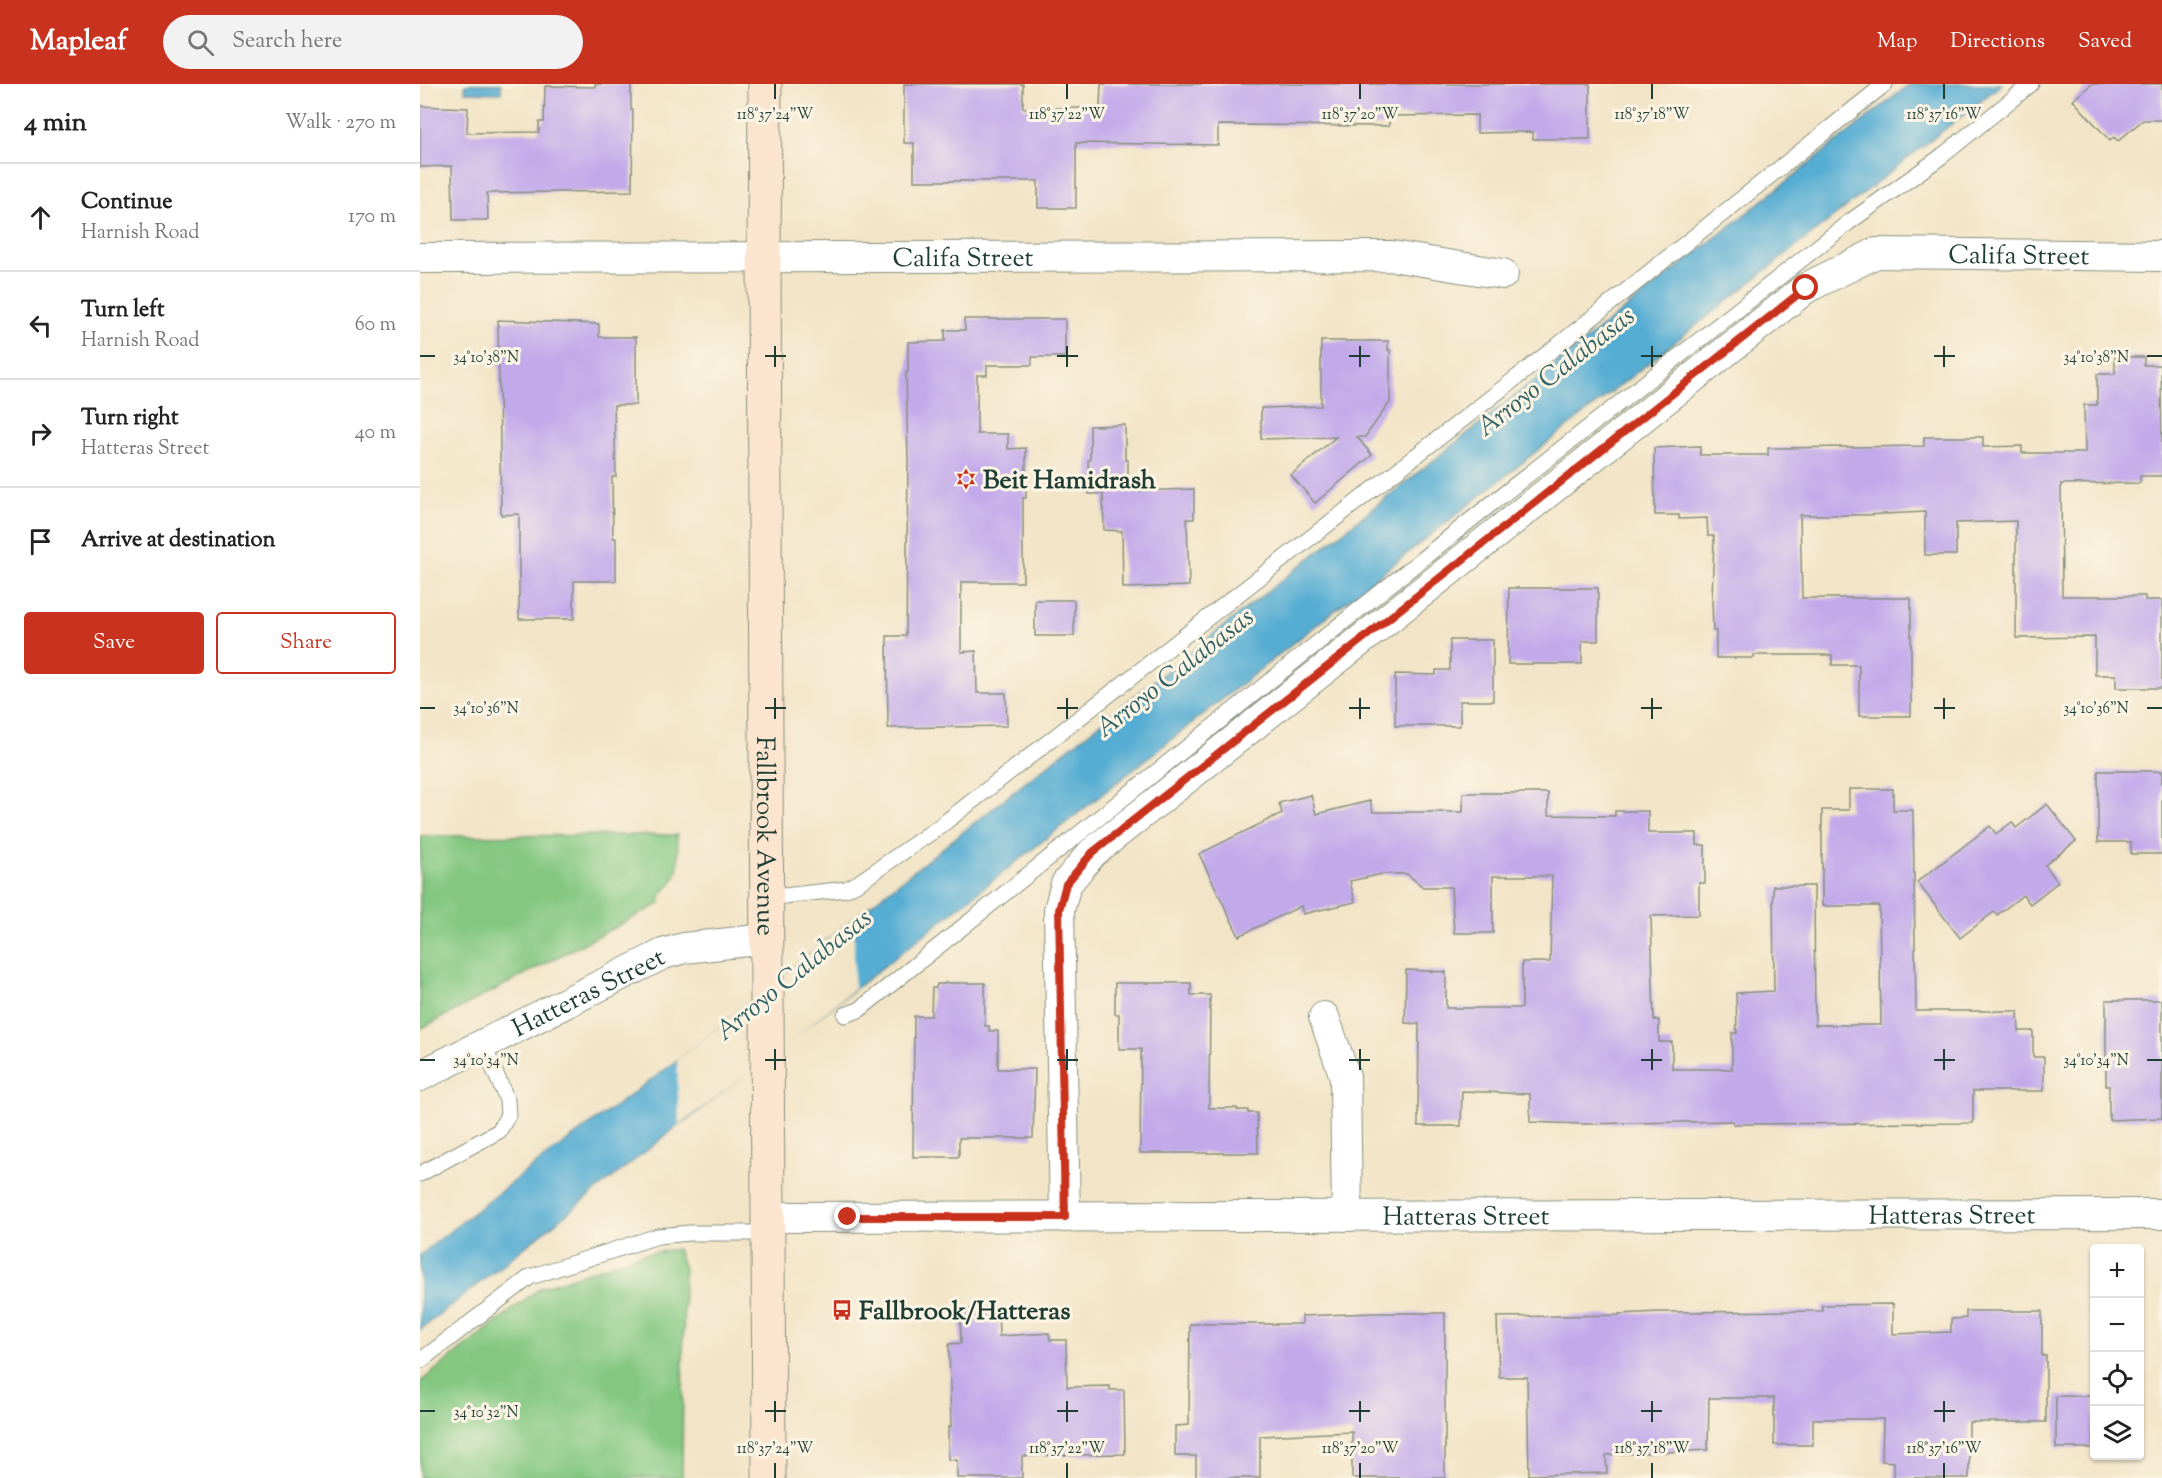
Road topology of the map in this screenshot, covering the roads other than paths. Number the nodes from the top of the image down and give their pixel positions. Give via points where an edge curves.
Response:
1 (765, 84) edge
2 (1886, 84) edge
3 (2031, 84) edge
4 (2162, 256) edge
5 (420, 258) edge
6 (764, 258) junction
7 (1503, 274) dead end
8 (766, 898) junction
9 (766, 939) junction
10 (845, 1015) dead end
11 (1324, 1017) dead end
12 (483, 1044) junction
13 (420, 1076) edge
14 (420, 1174) edge
15 (2162, 1214) edge
16 (1347, 1216) junction
17 (1065, 1217) junction
18 (768, 1225) junction
19 (420, 1361) edge
20 (769, 1478) edge

1 - 6 main road, Fallbrook Avenue
2 - 8 lane via 1547,354 939,827 846,889
3 - 10 lane via 1495,500 859,1010
4 - 17 street, Califa Street via 1876,253 1806,288 1092,853 1066,884 1059,910
5 - 6 street, Califa Street
6 - 7 street, Califa Street via 1392,256
6 - 8 main road, Fallbrook Avenue
8 - 9 main road, Fallbrook Avenue
9 - 12 street, Hatteras Street via 663,954
9 - 18 main road, Fallbrook Avenue
11 - 16 street via 1345,1077
12 - 13 street, Hatteras Street
12 - 14 lane via 507,1100 508,1115 499,1131
15 - 16 street, Hatteras Street
16 - 17 street, Hatteras Street
17 - 18 street, Hatteras Street
18 - 19 lane via 658,1236 530,1277
18 - 20 main road, Fallbrook Avenue

